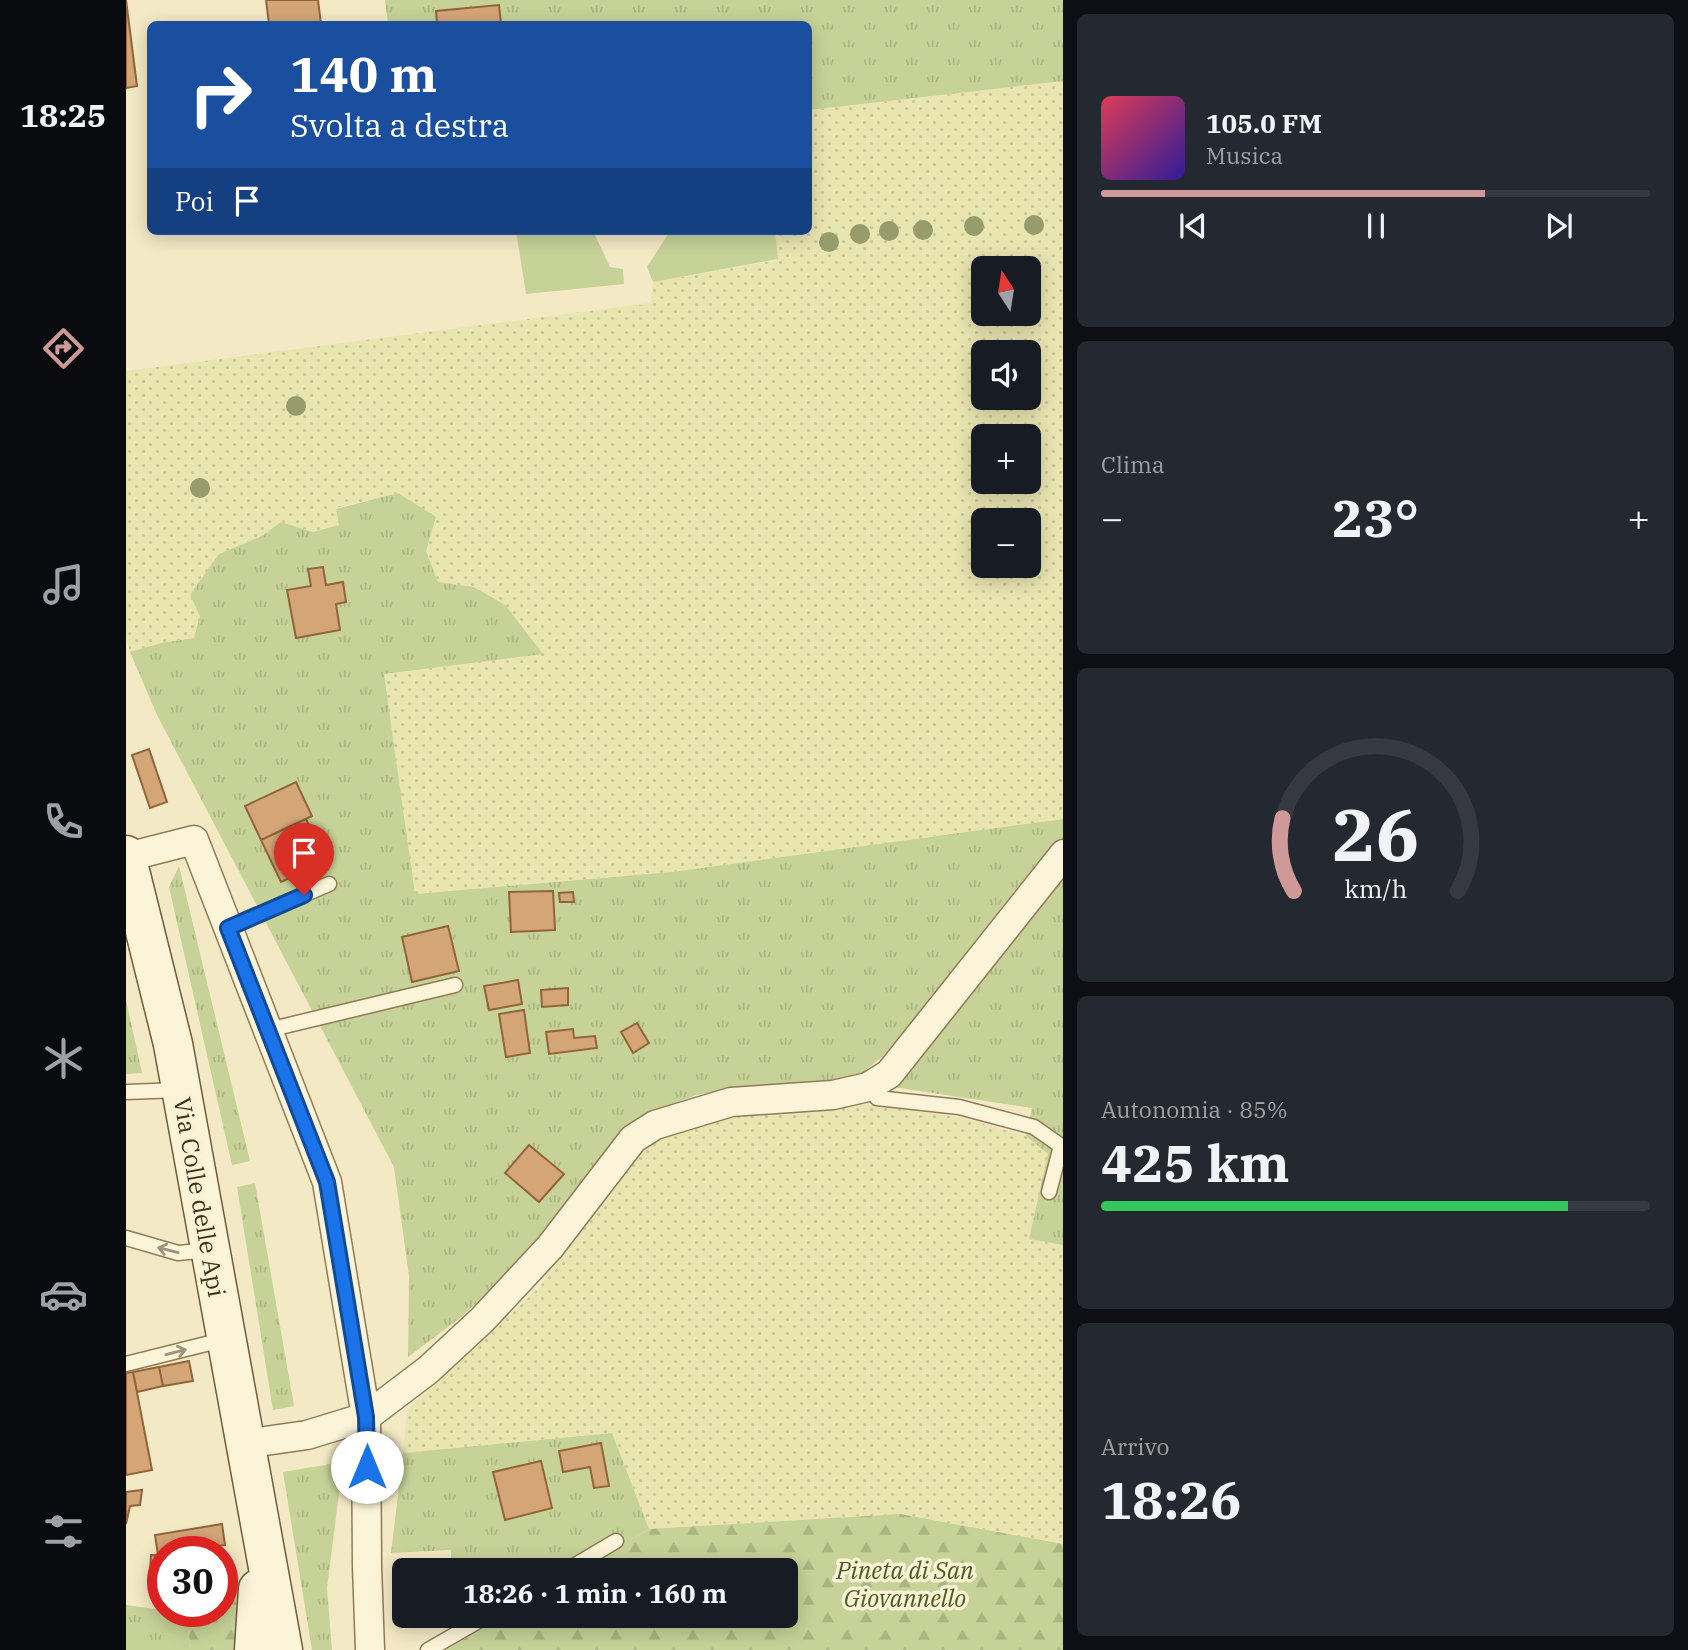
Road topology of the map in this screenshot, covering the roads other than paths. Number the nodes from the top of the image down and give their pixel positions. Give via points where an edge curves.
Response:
1 (1063, 854) edge
2 (126, 856) edge
3 (329, 884) dead end
4 (228, 928) junction
5 (138, 933) edge
6 (455, 985) dead end
7 (268, 1030) junction
8 (868, 1087) junction
9 (181, 1090) junction
10 (126, 1092) edge
11 (1049, 1192) dead end
12 (126, 1238) edge
13 (210, 1250) junction
14 (226, 1339) junction
15 (126, 1364) edge
16 (366, 1417) junction
17 (245, 1444) junction
18 (262, 1538) junction
19 (616, 1541) dead end
20 (587, 1558) edge
21 (466, 1628) edge
22 (254, 1650) edge
23 (283, 1650) edge
24 (370, 1650) edge
25 (428, 1650) edge

1 - 8 street via 889,1074
2 - 4 street via 194,840
2 - 5 main road, Via Colle delle Api
3 - 4 lane
4 - 7 street
5 - 9 main road, Via Colle delle Api via 173,1044
6 - 7 lane
7 - 16 street via 327,1182
8 - 11 lane via 877,1098 959,1107 1034,1127 1061,1146
8 - 16 street via 833,1095 731,1102 655,1125 633,1139 550,1247 482,1320 428,1370
9 - 10 lane
9 - 13 main road, Via Colle delle Api
13 -> 12 lane via 178,1253
13 - 14 main road, Via Colle delle Api
15 -> 14 lane
14 - 17 main road, Via Colle delle Api
16 - 17 street via 307,1435
16 - 24 street
17 - 18 main road, Via Colle delle Api
18 - 22 main road, Via Colle delle Api
18 - 23 main road, Via Colle delle Api
19 - 20 lane
21 - 25 lane

